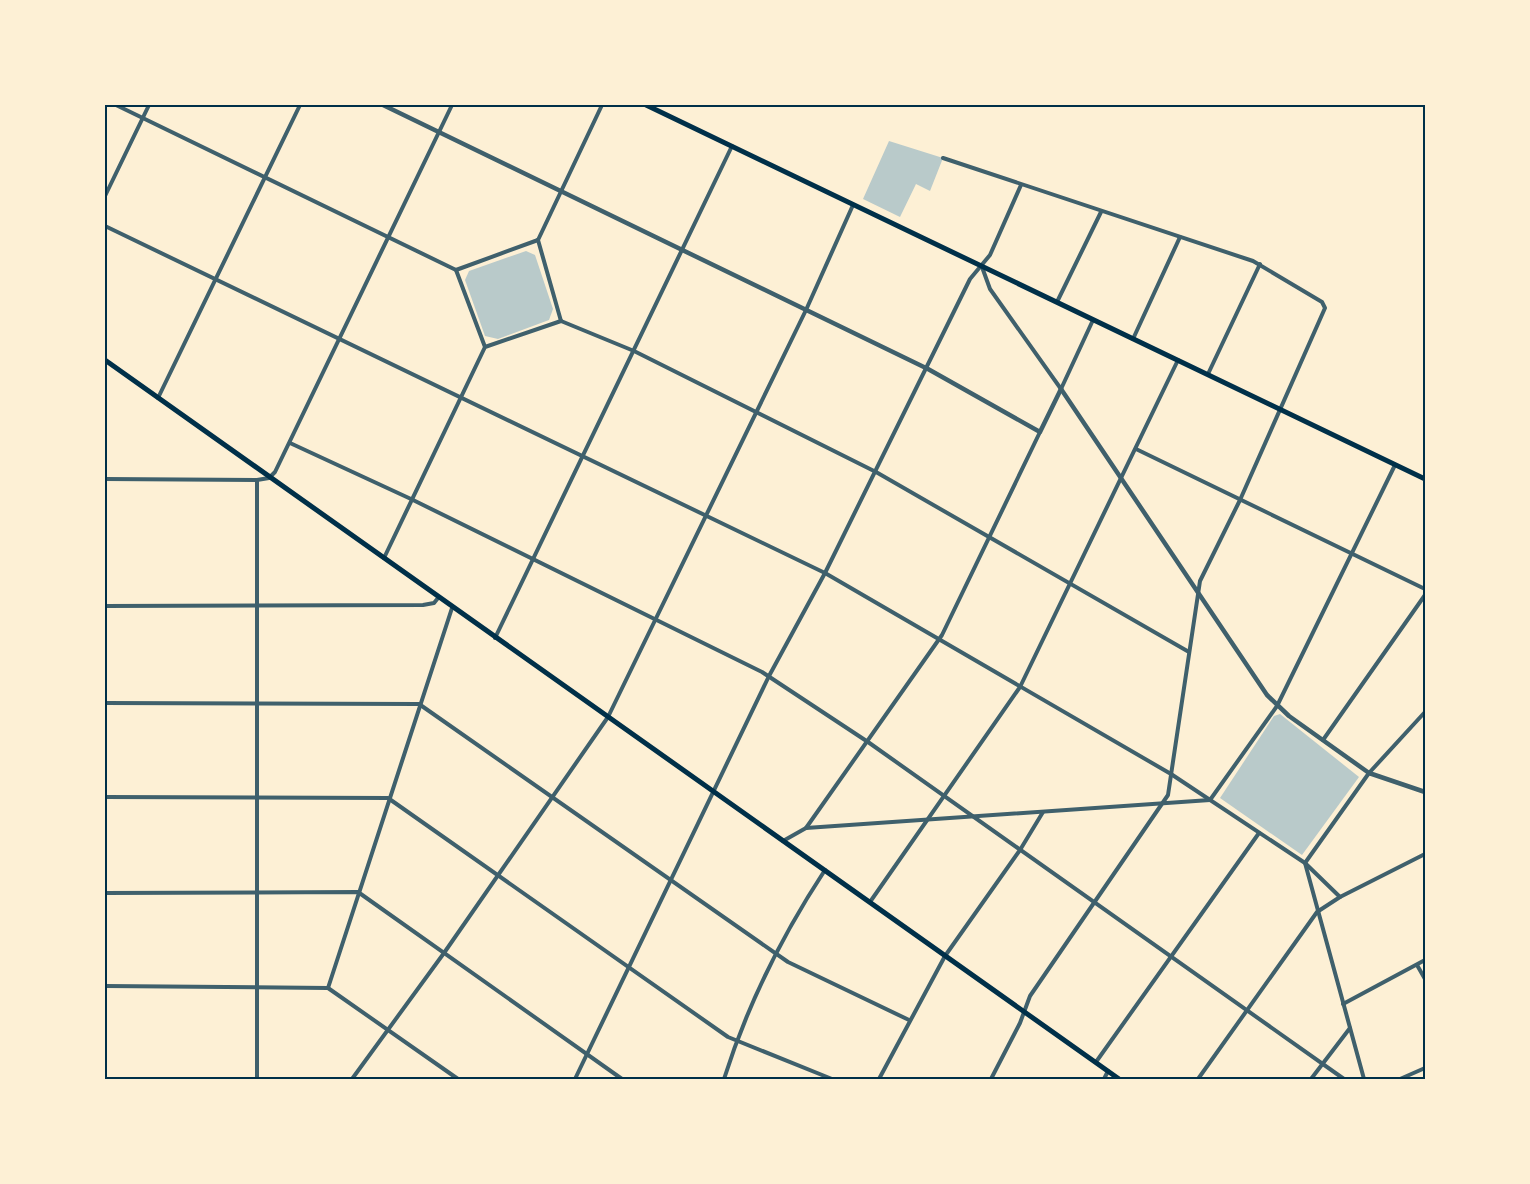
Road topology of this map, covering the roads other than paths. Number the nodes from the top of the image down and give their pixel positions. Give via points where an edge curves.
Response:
1 (116, 105) edge
2 (149, 105) edge
3 (300, 105) edge
4 (382, 105) edge
5 (452, 105) edge
6 (602, 105) edge
7 (646, 105) edge
8 (142, 118) junction
9 (439, 132) junction
10 (732, 147) junction
11 (944, 158) dead end
12 (267, 177) junction
13 (1021, 185) junction
14 (561, 191) junction
15 (105, 196) edge
16 (853, 205) junction
17 (1101, 212) junction
18 (105, 226) edge
19 (389, 237) junction
20 (1180, 237) junction
21 (538, 240) junction
22 (681, 249) junction
23 (1260, 264) junction
24 (982, 266) junction
25 (456, 270) junction
26 (215, 280) junction
27 (1057, 303) junction
28 (806, 310) junction
29 (1093, 320) junction
30 (561, 321) junction
31 (1133, 339) junction
32 (338, 340) junction
33 (485, 347) junction
34 (634, 351) junction
35 (105, 360) edge
36 (1178, 360) junction
37 (928, 369) junction
38 (1208, 374) junction
39 (1060, 389) junction
40 (460, 398) junction
41 (158, 399) junction
42 (1281, 410) junction
43 (756, 413) junction
44 (1040, 432) junction
45 (290, 443) junction
46 (1136, 449) junction
47 (582, 458) junction
48 (1395, 465) junction
49 (876, 472) junction
50 (269, 478) junction
51 (1119, 478) junction
52 (105, 479) edge
53 (1425, 479) edge
54 (257, 480) junction
55 (411, 500) junction
56 (1240, 500) junction
57 (706, 516) junction
58 (989, 537) junction
59 (1353, 553) junction
60 (384, 559) junction
61 (534, 559) junction
62 (825, 573) junction
63 (1070, 584) junction
64 (1425, 589) edge
65 (1197, 590) junction
66 (1425, 595) edge
67 (438, 598) junction
68 (105, 606) edge
69 (257, 607) junction
70 (452, 608) junction
71 (655, 620) junction
72 (495, 638) junction
73 (938, 640) junction
74 (1189, 652) junction
75 (769, 676) junction
76 (1020, 687) junction
77 (257, 702) junction
78 (105, 703) edge
79 (419, 704) junction
80 (1277, 706) junction
81 (1425, 712) edge
82 (608, 717) junction
83 (1323, 740) junction
84 (868, 742) junction
85 (1369, 773) junction
86 (1171, 774) junction
87 (714, 792) junction
88 (1425, 792) edge
89 (554, 796) junction
90 (946, 796) junction
91 (105, 797) edge
92 (256, 797) junction
93 (388, 798) junction
94 (1210, 800) junction
95 (1164, 802) junction
96 (1043, 812) junction
97 (974, 817) junction
98 (927, 821) junction
99 (806, 828) junction
100 (1259, 833) junction
101 (782, 841) junction
102 (1020, 850) junction
103 (1425, 854) edge
104 (1305, 863) junction
105 (825, 870) junction
106 (498, 874) junction
107 (671, 879) junction
108 (256, 891) junction
109 (358, 892) junction
110 (105, 893) edge
111 (1340, 897) junction
112 (870, 902) junction
113 (1095, 902) junction
114 (1317, 912) junction
115 (444, 953) junction
116 (777, 954) junction
117 (945, 956) junction
118 (1172, 957) junction
119 (1425, 960) edge
120 (1417, 964) junction
121 (628, 966) junction
122 (1425, 979) edge
123 (105, 986) edge
124 (256, 986) junction
125 (328, 988) junction
126 (1343, 1004) junction
127 (1245, 1010) junction
128 (1023, 1012) junction
129 (909, 1020) junction
130 (1350, 1028) junction
131 (389, 1030) junction
132 (736, 1041) junction
133 (586, 1053) junction
134 (1096, 1062) junction
135 (1321, 1064) junction
136 (1425, 1068) edge
137 (1108, 1071) junction
138 (256, 1079) edge
139 (352, 1079) edge
140 (459, 1079) edge
141 (575, 1079) edge
142 (622, 1079) edge
143 (724, 1079) edge
144 (832, 1079) edge
145 (879, 1079) edge
146 (991, 1079) edge
147 (1104, 1079) edge
148 (1119, 1079) edge
149 (1198, 1079) edge
150 (1311, 1079) edge
151 (1344, 1079) edge
152 (1364, 1079) edge
153 (1400, 1079) edge

1 - 8 street
2 - 8 street
3 - 12 street
4 - 9 street
5 - 9 street
6 - 14 street
7 - 10 main road
8 - 12 street
8 - 15 street
9 - 14 street
9 - 19 street
10 - 16 main road
10 - 22 street
11 - 13 street
12 - 19 street
12 - 26 street
13 - 17 street
13 - 24 street
14 - 21 street
14 - 22 street
16 - 24 main road
16 - 28 street
17 - 20 street
17 - 27 street
18 - 26 street
19 - 25 street
19 - 32 street
20 - 23 street
20 - 31 street
21 - 25 street
21 - 30 street
22 - 28 street
22 - 34 street
23 - 38 street
23 - 42 street via 1322,302 1324,308
24 - 27 main road
24 - 37 street via 970,279
24 - 39 street via 990,289
25 - 33 street
26 - 32 street
26 - 41 street
27 - 29 main road
28 - 37 street
28 - 43 street
29 - 31 main road
29 - 39 street
30 - 33 street
30 - 34 street
31 - 36 main road
32 - 40 street
32 - 45 street
33 - 40 street
34 - 43 street
34 - 47 street
35 - 41 main road
36 - 38 main road
36 - 46 street
37 - 44 street
37 - 49 street
38 - 42 main road
39 - 44 street
39 - 51 street
40 - 47 street
40 - 55 street
41 - 50 main road
42 - 48 main road
42 - 56 street
43 - 49 street
43 - 57 street
44 - 58 street
45 - 50 street
45 - 55 street
46 - 51 street
46 - 56 street
47 - 57 street
47 - 61 street
48 - 53 main road
48 - 59 street
49 - 58 street
49 - 62 street
50 - 54 street
50 - 60 main road
51 - 63 street
51 - 65 street
52 - 54 street
54 - 69 street
55 - 60 street
55 - 61 street
56 - 59 street
56 - 65 street
57 - 62 street
57 - 71 street
58 - 63 street
58 - 73 street
59 - 64 street
59 - 80 street
60 - 67 main road
61 - 71 street
61 - 72 street
62 - 73 street
62 - 75 street
63 - 74 street
63 - 76 street
65 - 74 street
65 - 80 street
66 - 83 street
67 - 69 street via 423,605
67 - 70 main road
68 - 69 street
69 - 77 street
70 - 72 main road
70 - 79 street
71 - 75 street
71 - 82 street
72 - 82 main road
73 - 76 street
73 - 84 street
74 - 86 street
75 - 84 street
75 - 87 street
76 - 86 street
76 - 90 street
77 - 78 street
77 - 79 street
77 - 92 street
79 - 89 street
79 - 93 street
80 - 83 street
80 - 94 street
81 - 85 street
82 - 87 main road
82 - 89 street
83 - 85 street
84 - 90 street
84 - 99 street
85 - 88 street
85 - 104 street
86 - 94 street
86 - 95 street
87 - 101 main road
87 - 107 street
89 - 106 street
89 - 107 street
90 - 97 street
90 - 98 street
91 - 92 street
92 - 93 street
92 - 108 street
93 - 106 street
93 - 109 street
94 - 95 street
94 - 100 street
95 - 96 street
95 - 113 street
96 - 97 street
96 - 102 street
97 - 98 street
97 - 102 street
98 - 99 street
98 - 112 street
99 - 101 street
100 - 104 street
100 - 118 street
101 - 105 main road
102 - 113 street
102 - 117 street
103 - 111 street
104 - 111 street
104 - 114 street
105 - 112 main road
105 - 116 street
106 - 115 street
106 - 121 street
107 - 116 street
107 - 121 street
108 - 109 street
108 - 110 street
108 - 124 street
109 - 115 street
109 - 125 street
111 - 114 street
112 - 117 main road
113 - 118 street
113 - 128 street
114 - 126 street
114 - 127 street
115 - 131 street
115 - 133 street
116 - 129 street
116 - 132 street
117 - 128 main road
117 - 129 street
118 - 127 street
118 - 134 street
119 - 120 street
120 - 122 street
120 - 126 street
121 - 132 street
121 - 133 street
123 - 124 street
124 - 125 street
124 - 138 street
125 - 131 street
126 - 130 street
127 - 135 street
127 - 149 street
128 - 134 main road
128 - 146 street
129 - 145 street
130 - 135 street
130 - 152 street
131 - 139 street
131 - 140 street
132 - 143 street
132 - 144 street
133 - 141 street
133 - 142 street
134 - 137 main road
135 - 150 street
135 - 151 street
136 - 153 street
137 - 147 street
137 - 148 main road

